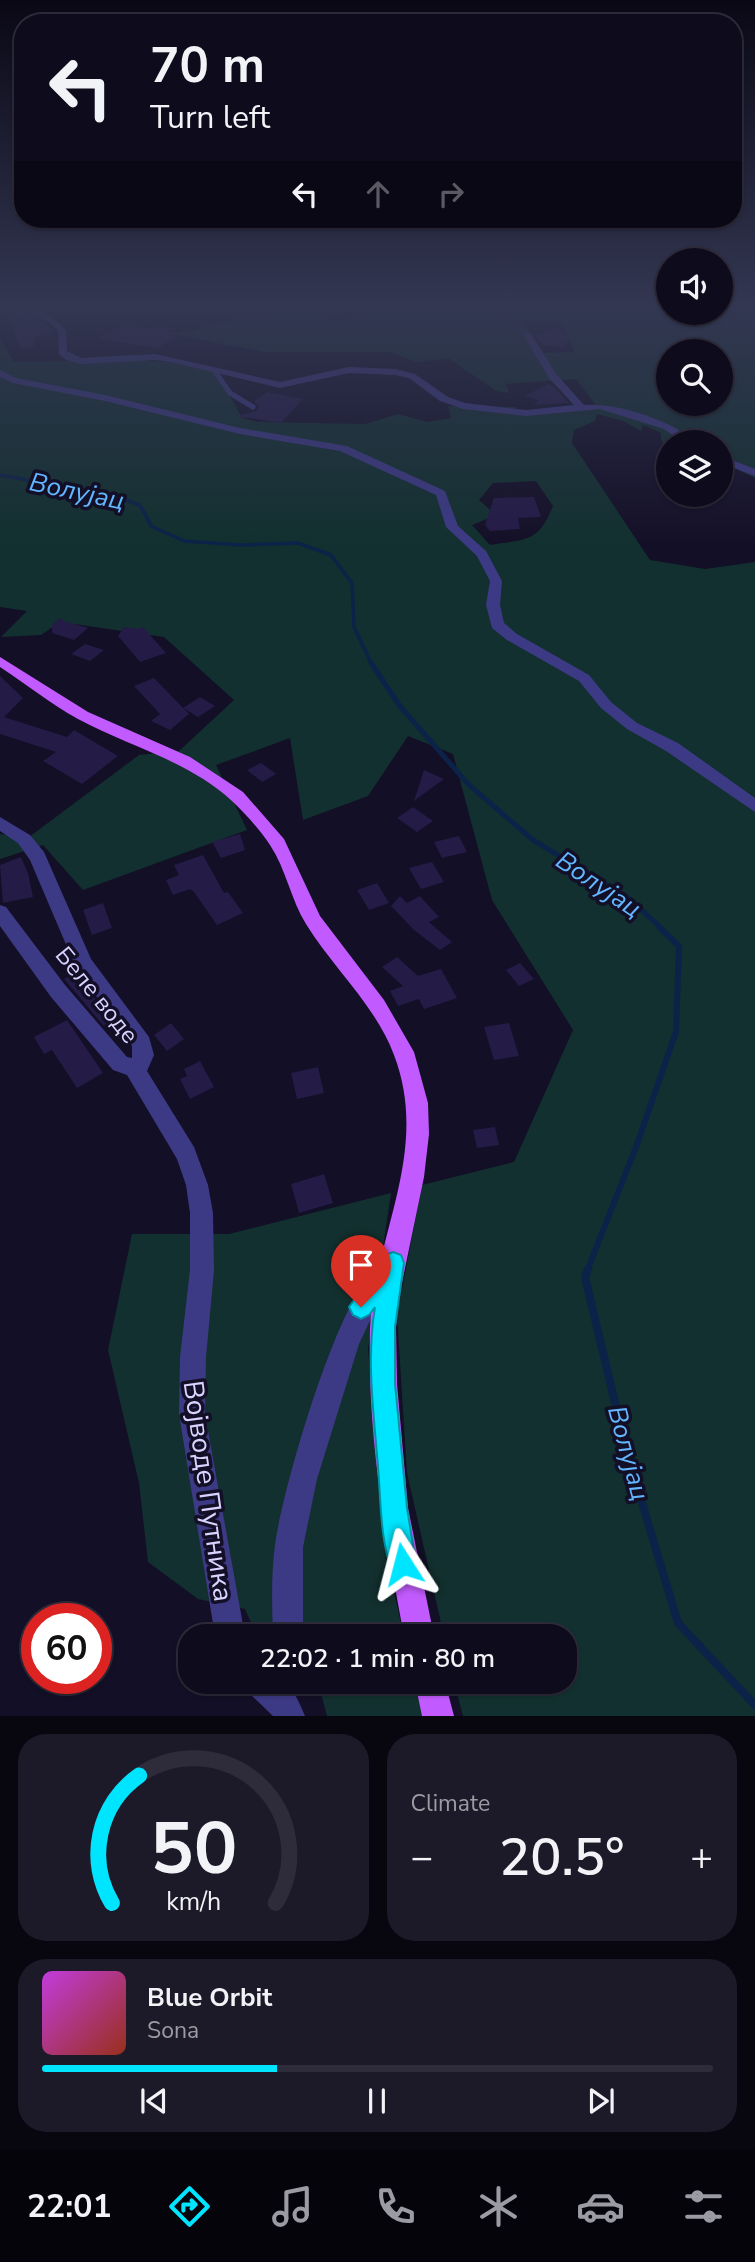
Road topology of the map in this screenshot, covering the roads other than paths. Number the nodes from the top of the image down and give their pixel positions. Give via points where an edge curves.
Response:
1 (39, 385) edge
2 (224, 385) edge
3 (425, 385) edge
4 (561, 385) edge
5 (253, 408) dead end
6 (582, 408) junction
7 (672, 430) edge
8 (733, 465) edge
9 (755, 473) edge
10 (0, 662) edge
11 (755, 806) edge
12 (0, 823) edge
13 (0, 912) edge
14 (134, 1068) junction
15 (393, 1263) junction
16 (228, 1624) edge
17 (288, 1624) edge
18 (417, 1624) edge
19 (433, 1694) edge
20 (438, 1716) edge

1 - 11 street via 240,431 343,448 441,493 452,527 482,554 496,581 492,605 497,625 584,678 606,705 632,726 672,747
2 - 5 lane
3 - 6 street via 444,399 482,411
4 - 6 street
6 - 7 street via 624,411
8 - 9 street
10 - 15 main road via 83,715 166,752 214,780 237,796 278,843 324,938 389,1024 404,1052 413,1084 417,1147
12 - 14 street, Беле воде via 24,839 38,857 83,963 142,1043 142,1061
13 - 14 street, Беле воде via 58,992 120,1064
14 - 16 street, Војводе Путника via 180,1146 197,1185 203,1248 189,1377
15 - 17 street via 347,1336 313,1447 291,1534
15 - 18 main road via 383,1327 385,1409 398,1533
19 - 20 main road

